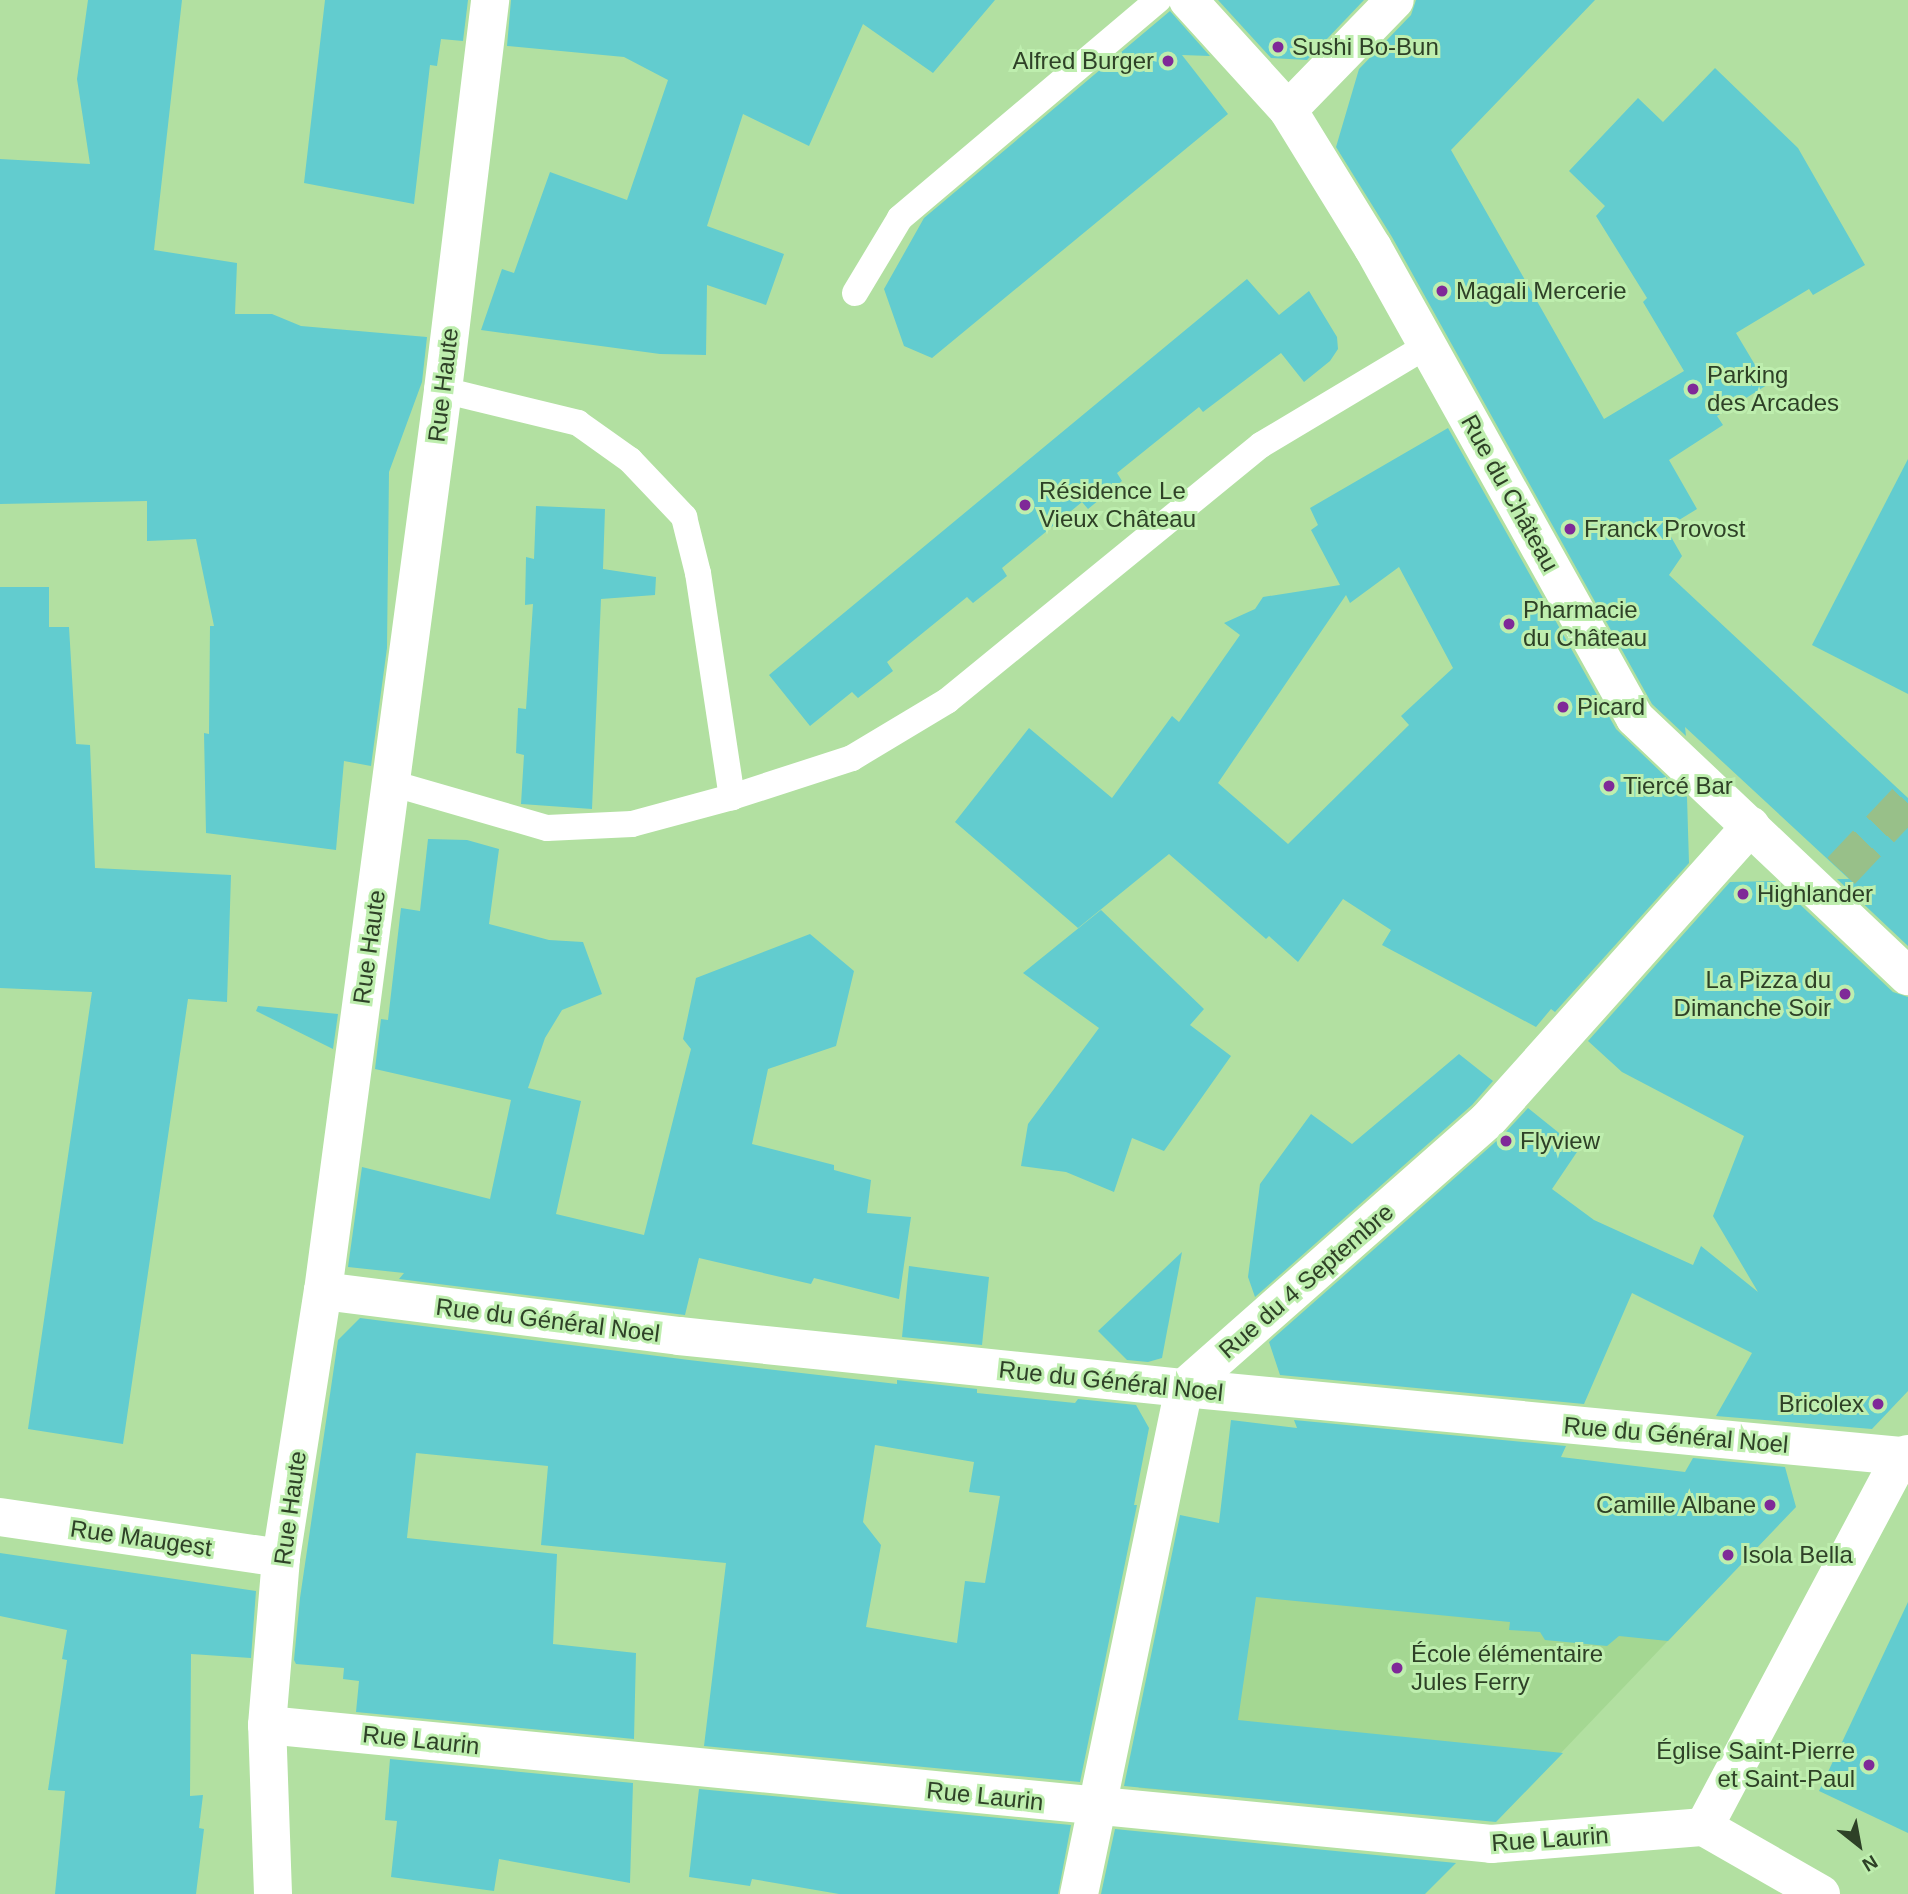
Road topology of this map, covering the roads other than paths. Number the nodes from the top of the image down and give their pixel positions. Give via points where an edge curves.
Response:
1 (490, 0) edge
2 (1158, 0) edge
3 (1188, 0) edge
4 (1395, 0) edge
5 (1288, 110) junction
6 (855, 293) dead end
7 (1428, 345) junction
8 (443, 390) junction
9 (391, 783) junction
10 (732, 797) junction
11 (1751, 826) junction
12 (1908, 976) edge
13 (323, 1291) junction
14 (1184, 1388) junction
15 (1905, 1455) edge
16 (0, 1517) edge
17 (281, 1558) junction
18 (267, 1725) junction
19 (1097, 1807) junction
20 (1704, 1827) junction
21 (273, 1894) edge
22 (1079, 1894) edge
23 (1821, 1894) edge

1 - 8 street, Rue Haute
2 - 6 lane via 900,218
3 - 5 street, Rue du Château
4 - 5 street
5 - 7 street, Rue du Château
7 - 10 lane via 1261,444 947,701 852,758
7 - 11 street, Rue du Château via 1635,718
8 - 9 street, Rue Haute
8 - 10 lane via 578,422 630,460 684,517 698,573
9 - 10 lane via 547,828 632,824
9 - 13 street, Rue Haute
11 - 12 street, Rue du Château via 1831,882
11 - 14 street, Rue du 4 Septembre via 1487,1121
13 - 14 street, Rue du Général Noel via 679,1336
13 - 17 street, Rue Haute
14 - 15 street, Rue du Général Noel
14 - 19 street
15 - 20 street
16 - 17 street, Rue Maugest
17 - 18 street, Rue Haute
18 - 19 street, Rue Laurin
18 - 21 street, Rue Haute
19 - 20 street, Rue Laurin via 1491,1844
19 - 22 street
20 - 23 street

